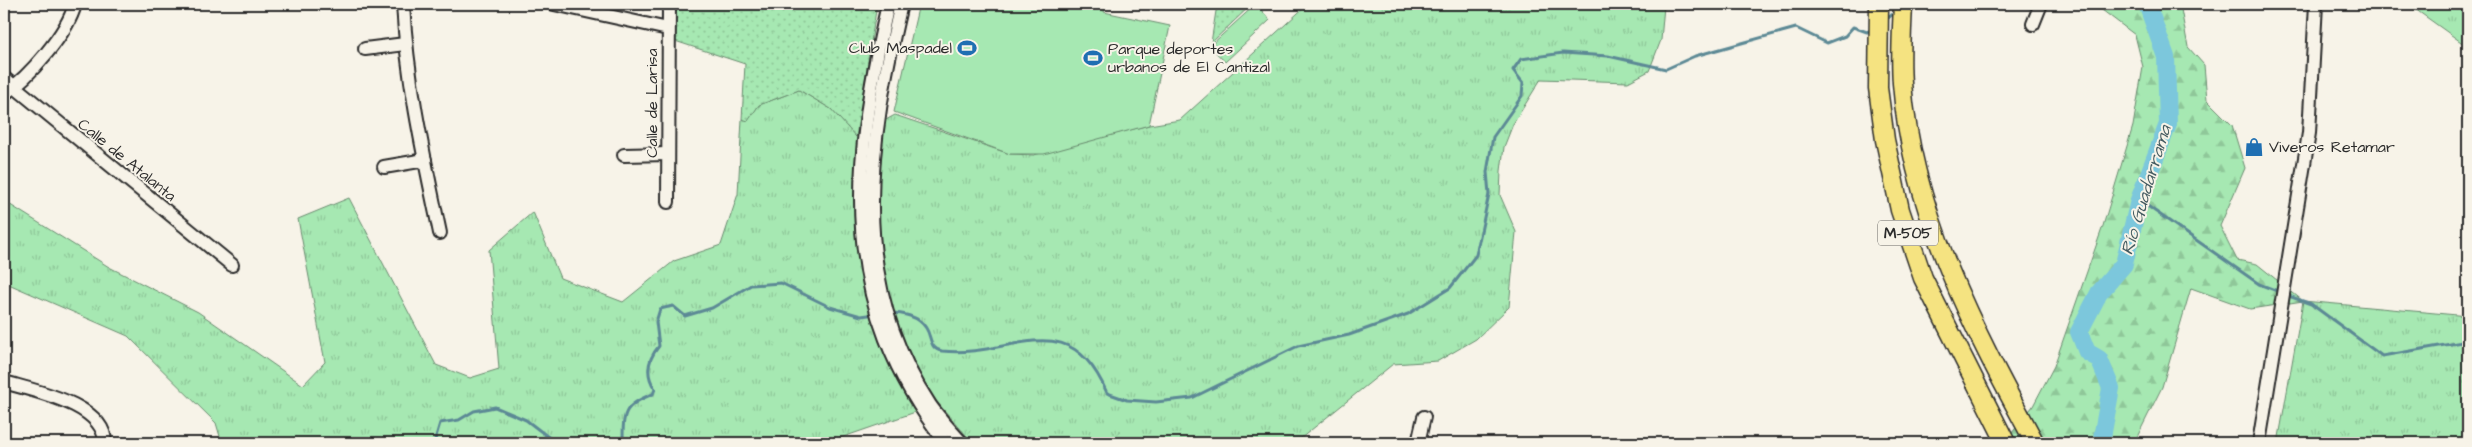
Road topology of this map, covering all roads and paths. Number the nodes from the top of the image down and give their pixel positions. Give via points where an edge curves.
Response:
1 (75, 4) edge
2 (403, 4) edge
3 (554, 4) edge
4 (669, 4) edge
5 (888, 4) edge
6 (901, 4) edge
7 (1879, 4) edge
8 (1903, 4) edge
9 (2041, 4) edge
10 (2316, 4) edge
11 (2033, 24) dead end
12 (668, 29) junction
13 (405, 44) junction
14 (364, 49) dead end
15 (4, 78) edge
16 (9, 91) edge
17 (668, 154) junction
18 (624, 155) dead end
19 (868, 157) junction
20 (424, 160) junction
21 (384, 167) dead end
22 (668, 202) dead end
23 (440, 233) dead end
24 (232, 265) dead end
25 (4, 382) edge
26 (926, 408) junction
27 (1424, 417) dead end
28 (105, 443) edge
29 (946, 443) edge
30 (962, 443) edge
31 (1418, 443) edge
32 (2006, 443) edge
33 (2035, 443) edge
34 (2259, 443) edge

1 - 16 street via 52,47
2 - 13 street
3 - 12 street
4 - 12 street, Calle de Larisa
5 - 19 street
6 - 19 street
7 - 32 highway, M-505 via 1878,88 1900,210 1923,278
8 - 33 highway, M-505 via 1902,84 1925,208 1946,266 1988,357
9 - 11 street
10 - 34 street via 2309,133
12 - 17 street, Calle de Larisa
13 - 14 street
13 - 20 street
15 - 16 street, Calle de Atalanta
16 - 24 street, Calle de Atalanta
17 - 18 street
17 - 22 street, Calle de Larisa
19 - 26 street via 860,200 862,237 872,298 899,371
20 - 21 street
20 - 23 street
25 - 28 street via 75,405 95,418
26 - 29 street
26 - 30 street
27 - 31 street

